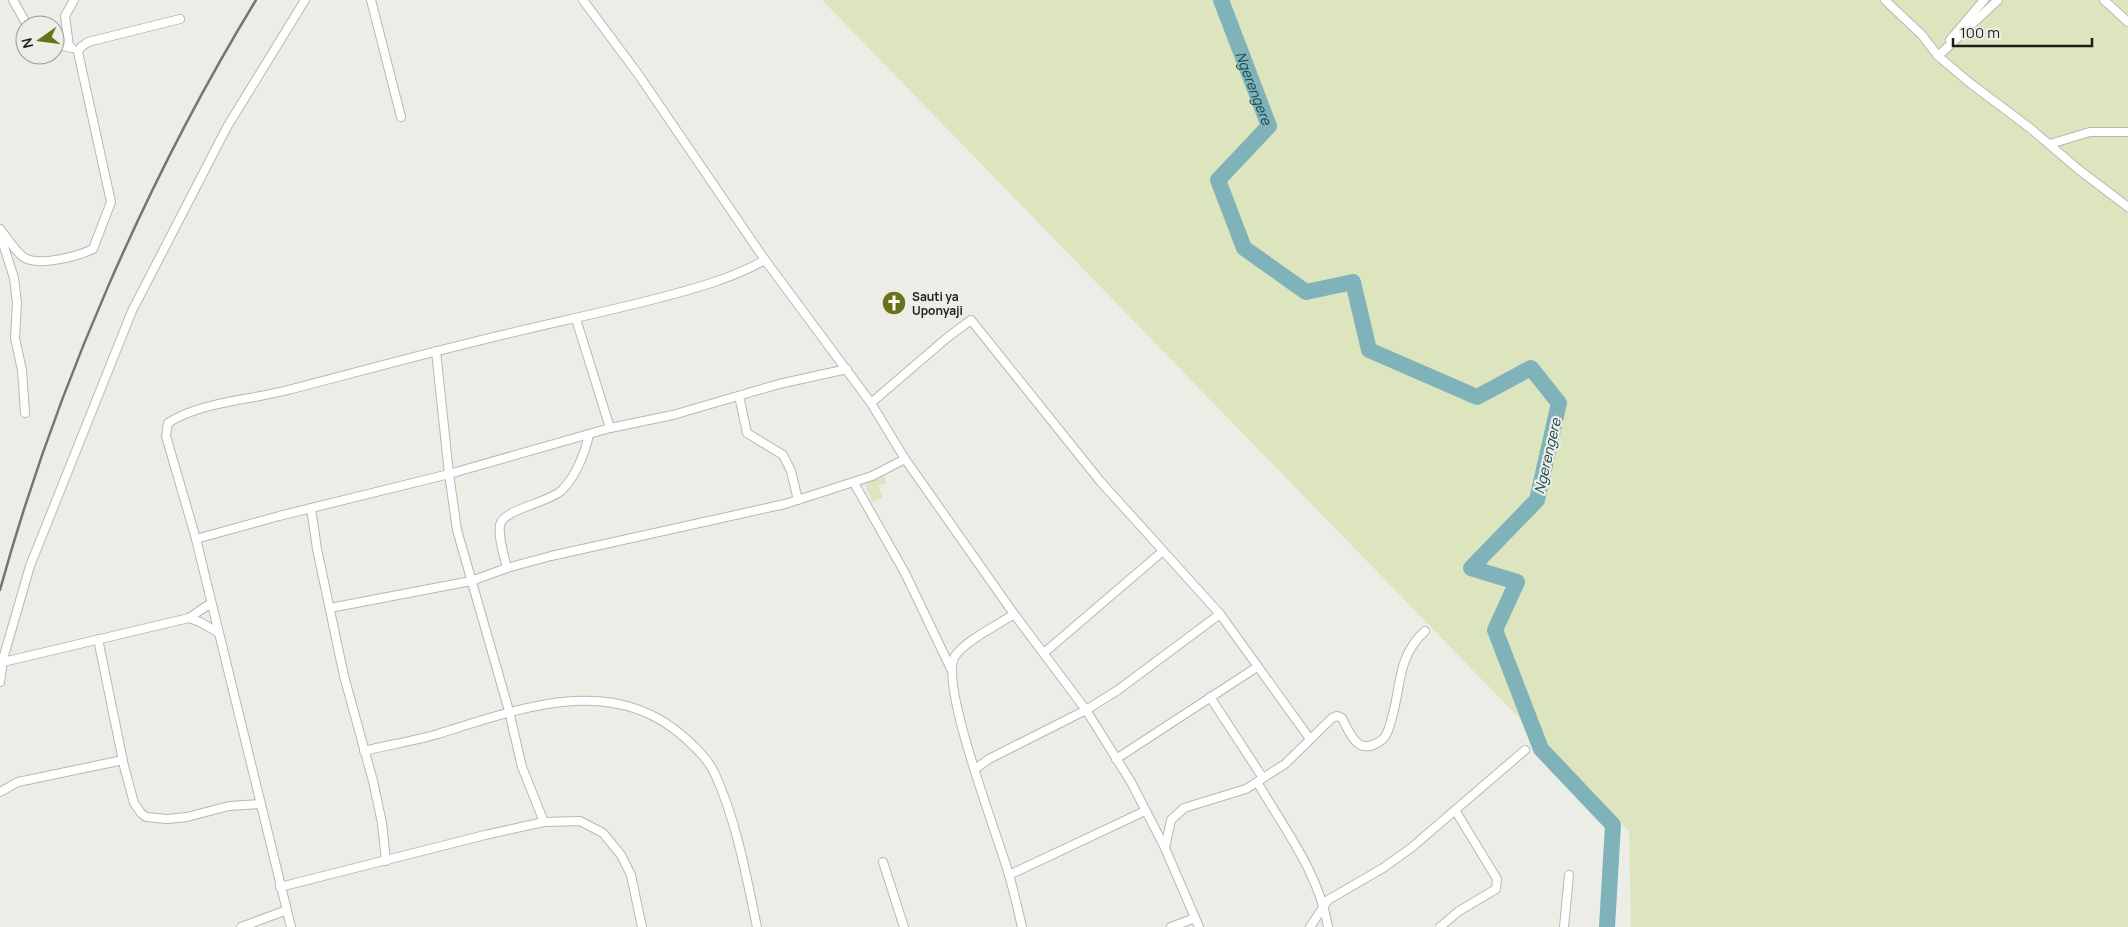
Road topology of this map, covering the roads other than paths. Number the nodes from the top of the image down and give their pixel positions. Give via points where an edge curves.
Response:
1 (13, 0) edge
2 (74, 0) edge
3 (305, 0) edge
4 (370, 0) edge
5 (583, 0) edge
6 (1984, 0) edge
7 (1998, 0) edge
8 (2104, 0) edge
9 (1888, 1) edge
10 (21, 15) edge
11 (180, 19) dead end
12 (2128, 22) edge
13 (65, 46) edge
14 (68, 46) junction
15 (78, 52) junction
16 (1938, 56) junction
17 (401, 117) dead end
18 (2128, 132) edge
19 (2050, 144) junction
20 (2127, 203) edge
21 (0, 229) edge
22 (0, 234) edge
23 (765, 260) junction
24 (576, 320) junction
25 (436, 351) junction
26 (847, 369) junction
27 (739, 396) junction
28 (871, 402) junction
29 (26, 413) dead end
30 (610, 428) junction
31 (590, 435) junction
32 (905, 459) junction
33 (449, 474) junction
34 (854, 483) junction
35 (798, 500) junction
36 (311, 508) junction
37 (196, 539) junction
38 (1163, 550) junction
39 (507, 568) junction
40 (471, 581) junction
41 (211, 603) junction
42 (330, 608) junction
43 (1014, 614) junction
44 (1220, 614) junction
45 (189, 618) junction
46 (1425, 631) dead end
47 (219, 633) junction
48 (98, 640) junction
49 (1045, 652) junction
50 (3, 662) junction
51 (1257, 667) junction
52 (951, 669) junction
53 (0, 682) edge
54 (1210, 698) junction
55 (1086, 710) junction
56 (509, 711) junction
57 (1310, 739) junction
58 (1525, 750) dead end
59 (364, 751) junction
60 (1116, 759) junction
61 (123, 760) junction
62 (975, 769) junction
63 (1260, 780) junction
64 (0, 792) edge
65 (261, 804) junction
66 (1455, 810) junction
67 (1145, 811) junction
68 (544, 822) junction
69 (1165, 848) junction
70 (386, 861) junction
71 (883, 862) dead end
72 (1009, 875) junction
73 (1569, 875) dead end
74 (280, 887) junction
75 (1325, 906) junction
76 (287, 910) junction
77 (1195, 918) junction
78 (241, 927) edge
79 (291, 927) edge
80 (642, 927) edge
81 (757, 927) edge
82 (904, 927) edge
83 (1022, 927) edge
84 (1171, 927) edge
85 (1199, 927) edge
86 (1310, 927) edge
87 (1328, 927) edge
88 (1440, 927) edge
89 (1564, 927) edge

1 - 10 street
2 - 14 street via 65,16
3 - 50 street via 227,127 132,311 30,566
4 - 17 street
5 - 23 street via 638,74
6 - 16 street
7 - 16 street
8 - 12 street
9 - 16 street
11 - 15 street via 88,42
13 - 14 street
14 - 15 street
15 - 21 street via 111,202 93,249 76,257 40,261 23,258
16 - 19 street
18 - 19 street via 2090,132
19 - 20 street via 2078,169
22 - 29 street via 14,278 17,303 15,338
23 - 24 street via 721,281
23 - 26 street
24 - 25 street
24 - 30 street
25 - 33 street
25 - 37 street via 284,392 180,415 168,423 166,436
26 - 27 street
26 - 28 street
27 - 30 street via 673,415
27 - 35 street via 747,433 783,455 791,471
28 - 32 street
28 - 38 street via 972,320 1100,481
30 - 31 street
31 - 33 street
31 - 39 street via 574,474 562,490 548,500 504,518 500,524
32 - 34 street
32 - 43 street
33 - 36 street
33 - 40 street via 457,530
34 - 35 street
34 - 52 street via 905,573
35 - 39 street
36 - 37 street
36 - 42 street
37 - 41 street
38 - 44 street
38 - 49 street
39 - 40 street
40 - 42 street
40 - 56 street
41 - 45 street
41 - 47 street
42 - 59 street
43 - 49 street
43 - 52 street via 963,647 955,656
44 - 51 street
44 - 55 street
45 - 47 street
45 - 48 street
46 - 57 street via 1405,657 1393,713 1383,740 1371,745 1360,744 1351,739 1342,718 1337,716
47 - 65 street
48 - 50 street
48 - 61 street
49 - 55 street
50 - 53 street
51 - 54 street
51 - 57 street
52 - 62 street via 956,704
54 - 60 street
54 - 63 street
55 - 60 street
55 - 62 street
56 - 59 street via 435,735
56 - 68 street via 522,767
56 - 81 street via 562,700 610,702 647,711 670,724 701,752 714,773 734,823
57 - 63 street via 1284,764
58 - 66 street
59 - 70 street via 382,823
60 - 67 street
61 - 64 street via 18,782
61 - 65 street via 134,803 146,817 167,820 229,806
62 - 72 street
63 - 69 street via 1246,789 1184,808 1172,820
63 - 75 street via 1311,871
65 - 74 street
66 - 75 street via 1411,848 1328,900
66 - 88 street via 1498,884 1493,892 1459,911
67 - 69 street
67 - 72 street
68 - 70 street
68 - 80 street via 580,821 604,833 631,875
69 - 77 street
70 - 74 street
71 - 82 street
72 - 83 street
73 - 89 street
74 - 76 street
75 - 86 street
75 - 87 street
76 - 78 street
76 - 79 street
77 - 84 street
77 - 85 street

